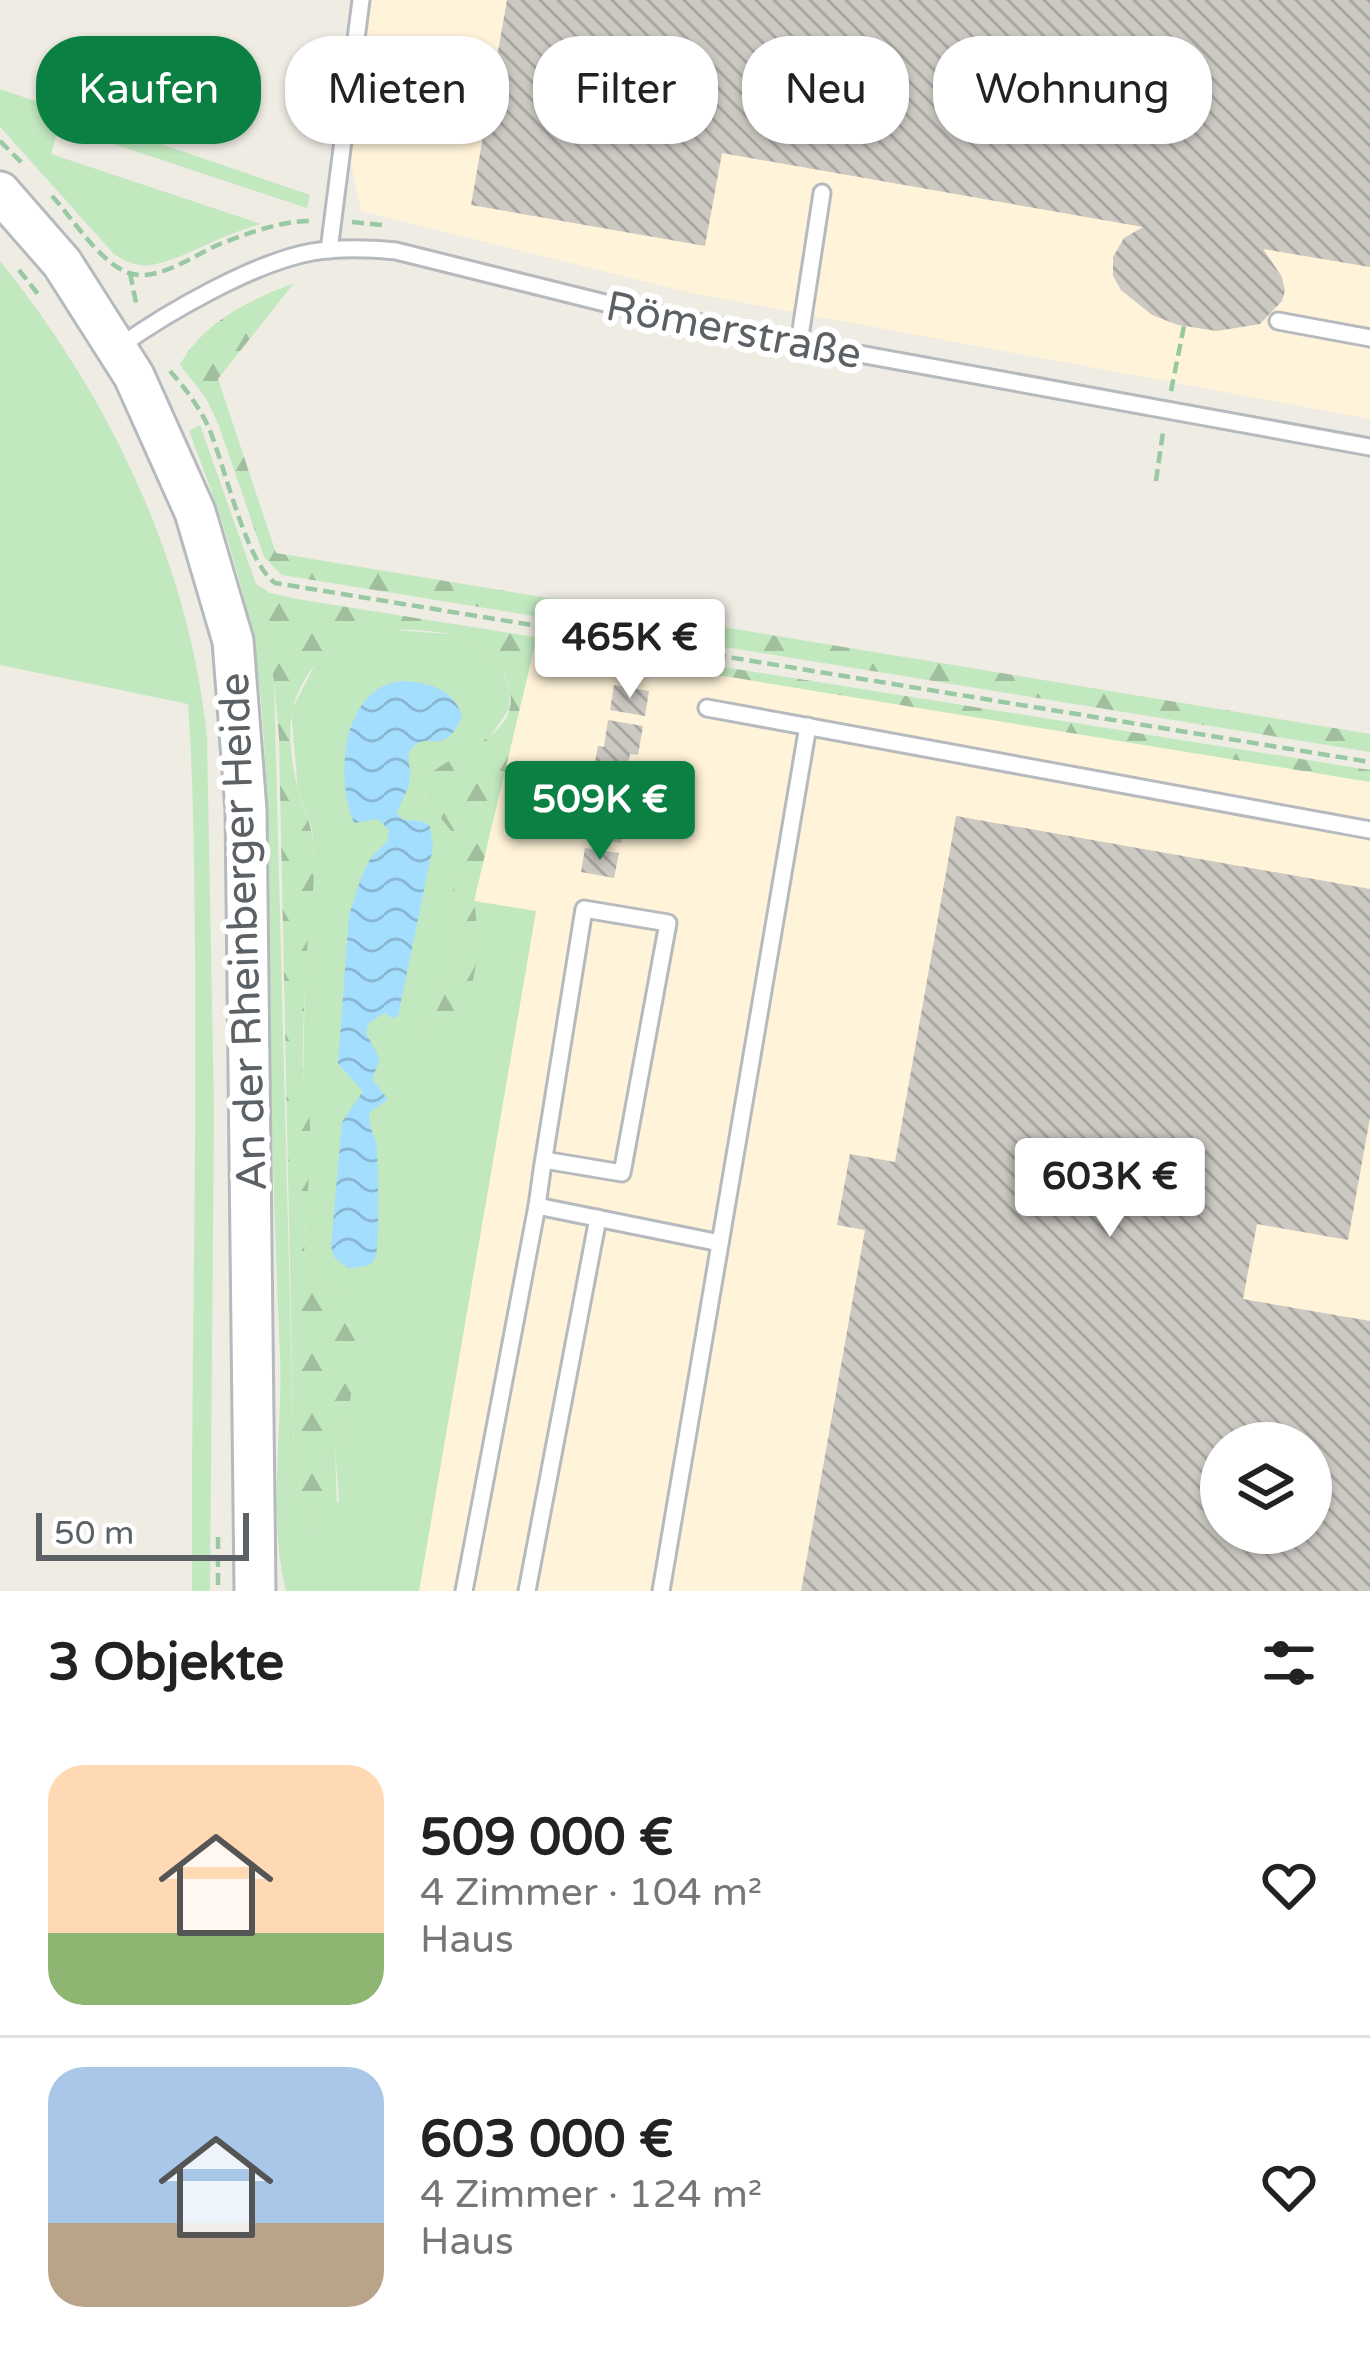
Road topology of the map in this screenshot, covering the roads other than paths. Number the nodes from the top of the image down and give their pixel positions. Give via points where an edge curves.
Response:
1 (362, 0) edge
2 (0, 192) edge
3 (822, 193) dead end
4 (329, 250) junction
5 (1278, 321) dead end
6 (132, 338) junction
7 (1370, 338) edge
8 (799, 343) junction
9 (1370, 447) edge
10 (707, 708) dead end
11 (808, 726) junction
12 (1370, 830) edge
13 (544, 1160) junction
14 (537, 1207) junction
15 (598, 1218) junction
16 (720, 1243) junction
17 (255, 1591) edge
18 (464, 1591) edge
19 (527, 1591) edge
20 (661, 1591) edge

1 - 4 lane
2 - 6 street, An der Rheinberger Heide
3 - 8 lane
4 - 6 lane, Römerstraße via 266,266
4 - 8 lane, Römerstraße via 396,251
5 - 7 lane
6 - 17 street, An der Rheinberger Heide via 213,564 241,710
8 - 9 lane, Römerstraße
10 - 11 lane
11 - 12 lane
11 - 16 lane
13 - 13 lane via 584,909 668,923 622,1173
13 - 14 lane
14 - 15 lane
14 - 18 lane
15 - 16 lane
15 - 19 lane
16 - 20 lane

